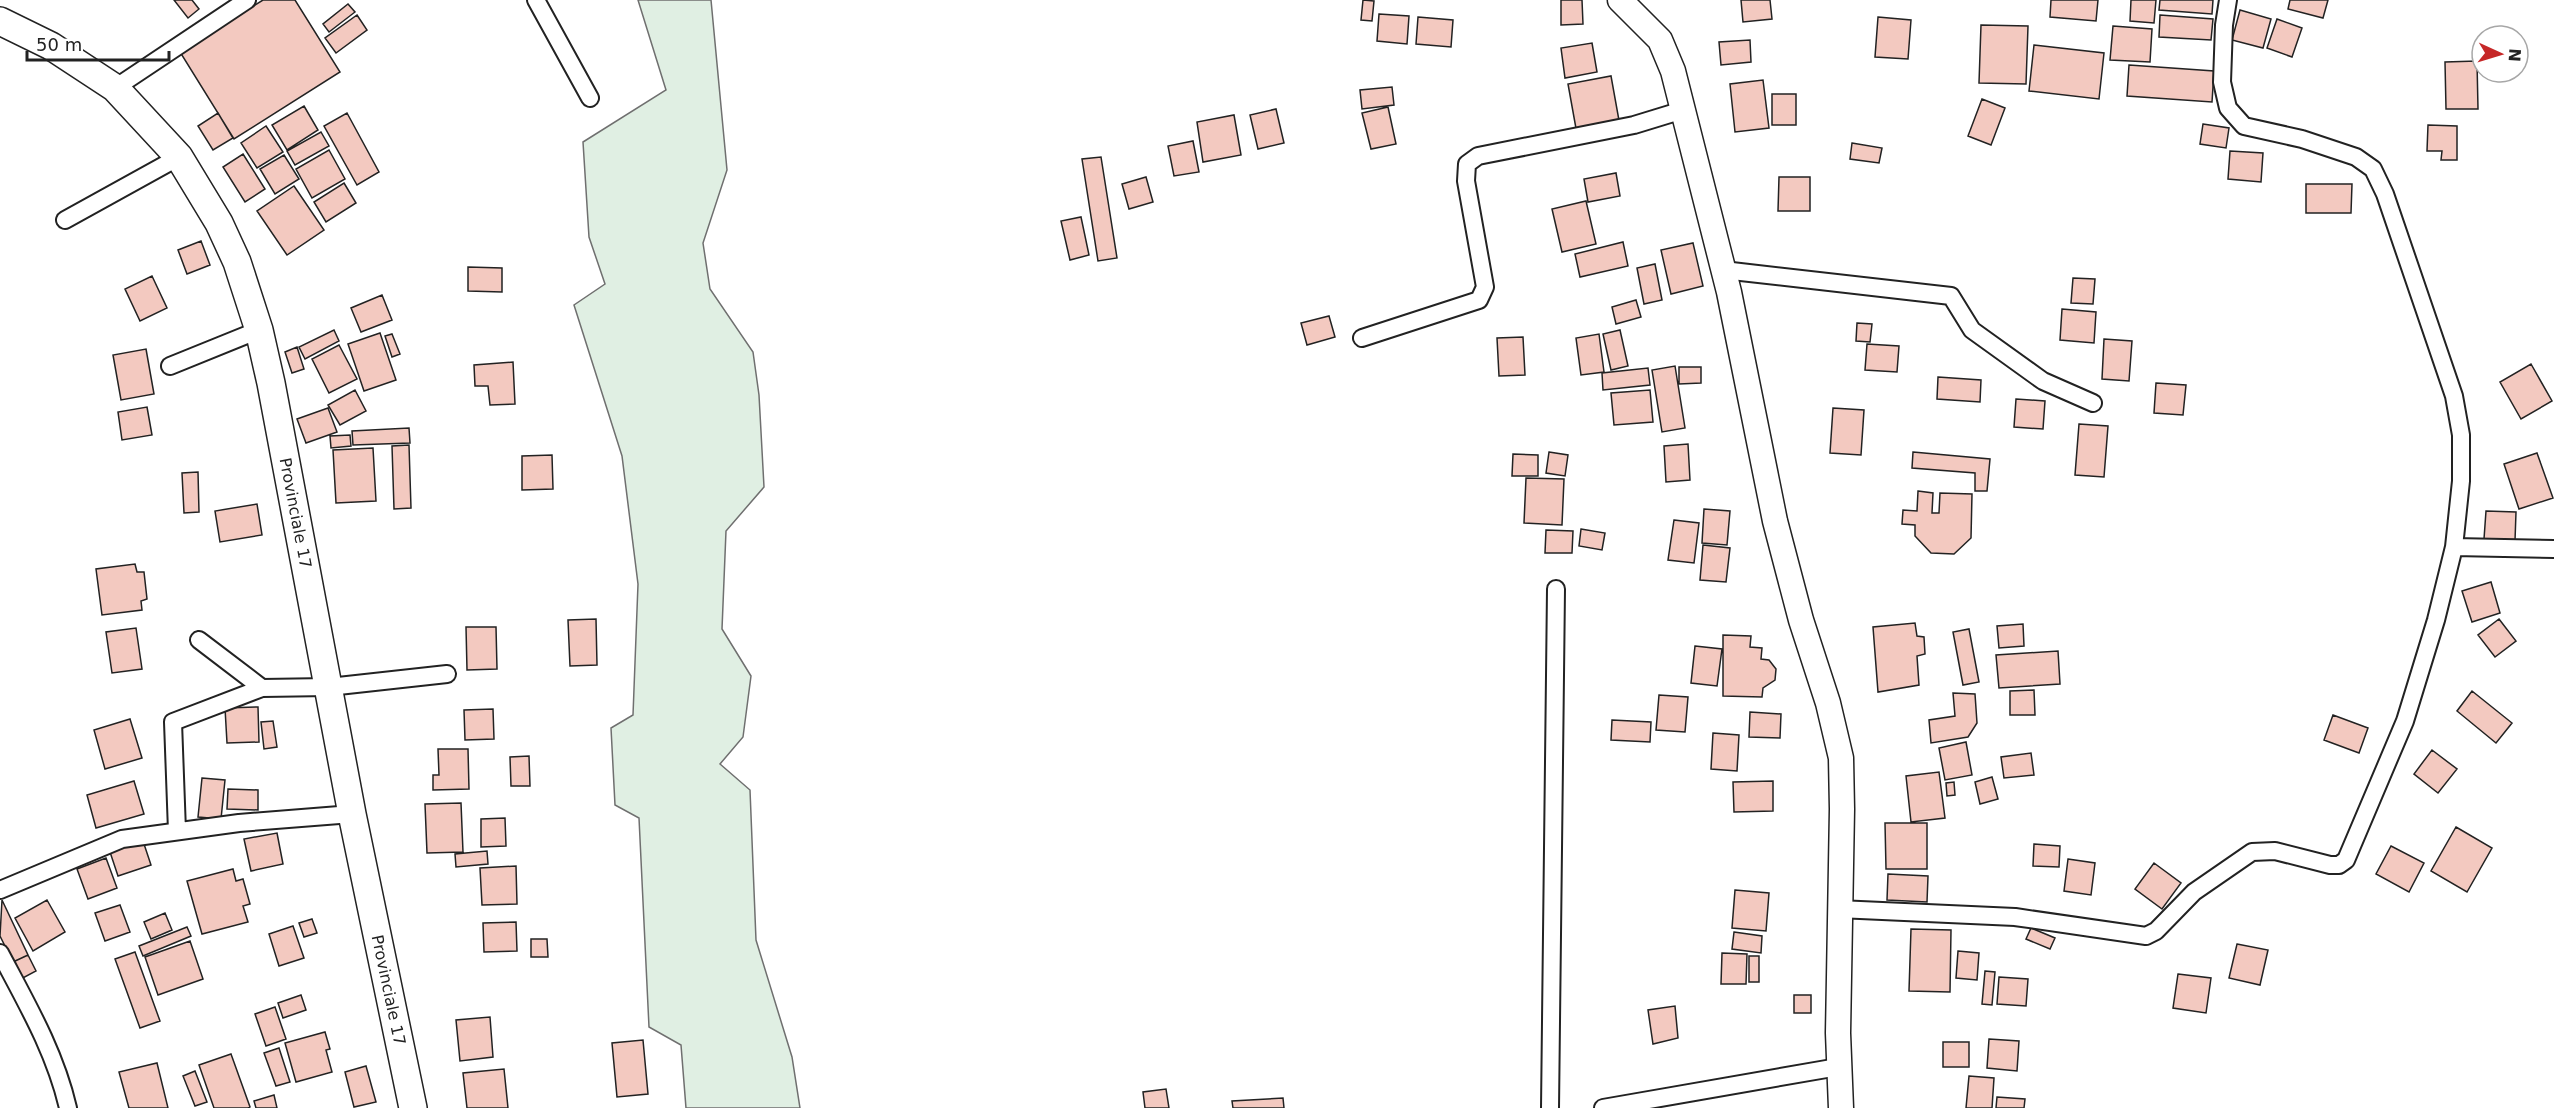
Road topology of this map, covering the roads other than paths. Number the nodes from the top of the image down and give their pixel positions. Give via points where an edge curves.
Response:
1 (247, 0) edge
2 (536, 0) edge
3 (1620, 0) edge
4 (2228, 0) edge
5 (0, 21) edge
6 (115, 88) junction
7 (590, 98) dead end
8 (1683, 110) junction
9 (179, 157) junction
10 (65, 220) dead end
11 (1723, 270) junction
12 (260, 330) junction
13 (1362, 338) dead end
14 (170, 366) dead end
15 (2093, 403) dead end
16 (2454, 547) junction
17 (2554, 549) edge
18 (1556, 589) dead end
19 (199, 640) dead end
20 (447, 674) dead end
21 (329, 687) junction
22 (262, 688) junction
23 (352, 814) junction
24 (177, 831) junction
25 (0, 890) edge
26 (1838, 909) junction
27 (0, 953) edge
28 (1839, 1067) junction
29 (68, 1108) edge
30 (413, 1108) edge
31 (1550, 1108) edge
32 (1603, 1108) edge
33 (1841, 1108) edge

1 - 6 street
2 - 7 street
3 - 8 street via 1660,40
4 - 16 street via 2222,82 2228,108 2244,126 2356,157 2373,169 2385,194 2454,396 2461,435 2462,481
5 - 6 main road, Provinciale 17 via 51,46
6 - 9 main road, Provinciale 17
8 - 11 street
8 - 13 street via 1624,128 1478,156 1467,164 1466,181 1485,287 1479,300
9 - 10 street
9 - 12 main road, Provinciale 17 via 219,223
11 - 15 street via 1951,296 1972,330 2043,381
11 - 26 street via 1776,521 1841,758
12 - 14 street
12 - 21 main road, Provinciale 17
16 - 17 street
16 - 26 street via 2405,721 2346,860 2339,866 2275,851 2252,852 2194,892 2156,931 2146,936 2015,917
18 - 31 street
19 - 22 street
20 - 21 street
21 - 22 street
21 - 23 main road, Provinciale 17
22 - 24 street via 173,722
23 - 24 street
23 - 30 main road, Provinciale 17
24 - 25 street via 122,838
26 - 28 street
27 - 29 street via 47,1040
28 - 32 street
28 - 33 street

